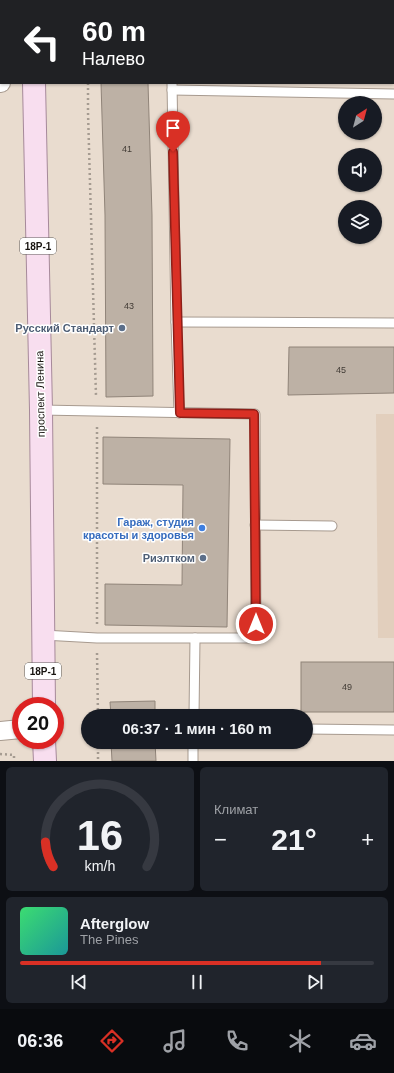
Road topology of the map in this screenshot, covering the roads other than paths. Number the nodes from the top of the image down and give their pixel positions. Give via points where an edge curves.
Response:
1 (34, 84) edge
2 (172, 87) edge
3 (394, 94) edge
4 (176, 322) junction
5 (394, 323) edge
6 (41, 410) junction
7 (180, 413) junction
8 (255, 525) junction
9 (332, 526) dead end
10 (43, 635) junction
11 (195, 638) junction
12 (44, 697) edge
13 (194, 709) edge
14 (313, 729) edge
15 (12, 730) edge
16 (394, 730) edge
17 (0, 731) edge
18 (44, 749) edge
19 (193, 749) edge
20 (44, 761) edge
21 (193, 761) edge

1 - 6 main road, проспект Ленина / 18Р-1
2 - 3 lane
2 - 4 lane
4 - 5 lane
4 - 7 lane
6 - 7 lane
6 - 10 main road, проспект Ленина / 18Р-1
7 - 8 lane via 254,414
8 - 9 lane
8 - 11 lane via 256,638
10 - 11 lane
10 - 12 main road, проспект Ленина / 18Р-1
11 - 13 lane
14 - 16 lane
15 - 17 street
18 - 20 main road
19 - 21 lane

